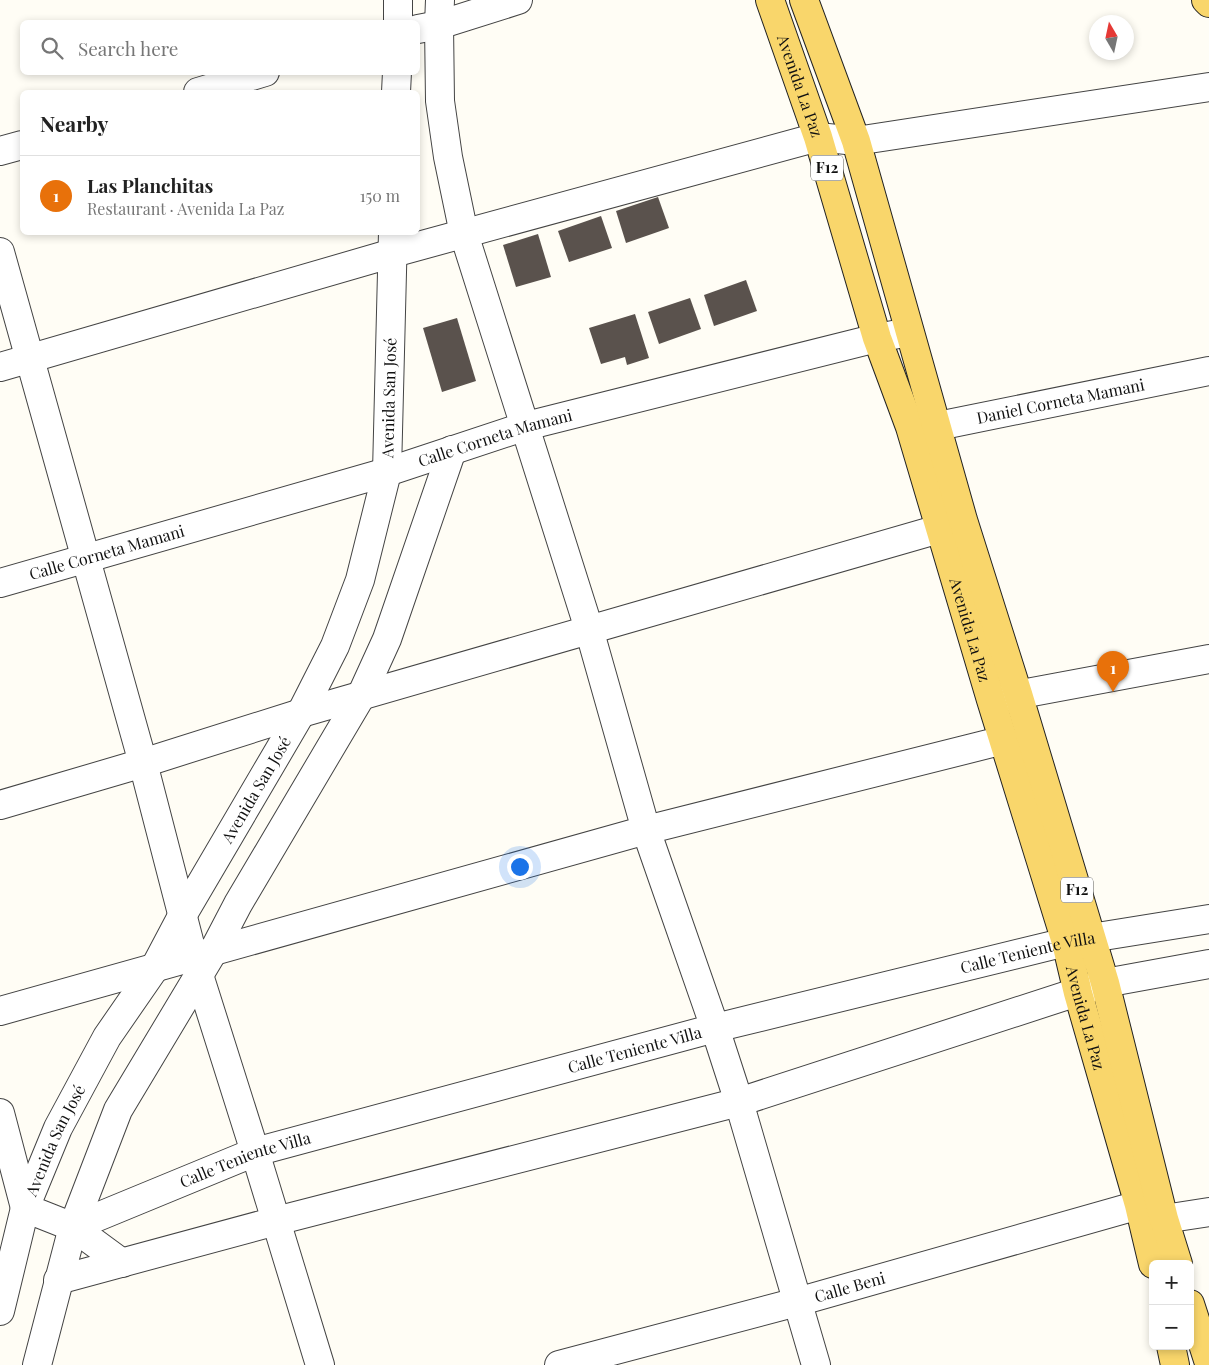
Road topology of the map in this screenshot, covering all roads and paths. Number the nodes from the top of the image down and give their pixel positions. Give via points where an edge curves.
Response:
1 (398, 0) edge
2 (518, 0) edge
3 (770, 0) edge
4 (804, 0) edge
5 (1206, 0) edge
6 (1209, 3) edge
7 (432, 18) edge
8 (398, 20) edge
9 (255, 75) edge
10 (397, 75) edge
11 (1209, 87) edge
12 (205, 90) edge
13 (396, 90) edge
14 (818, 137) junction
15 (856, 141) junction
16 (20, 146) edge
17 (0, 151) edge
18 (464, 234) junction
19 (393, 243) edge
20 (0, 252) edge
21 (909, 332) junction
22 (877, 338) junction
23 (31, 358) junction
24 (0, 367) edge
25 (1209, 371) edge
26 (526, 426) junction
27 (938, 426) junction
28 (910, 427) junction
29 (452, 450) junction
30 (387, 472) junction
31 (951, 524) junction
32 (86, 559) junction
33 (0, 583) edge
34 (589, 629) junction
35 (1209, 659) edge
36 (1018, 694) junction
37 (361, 696) junction
38 (990, 700) junction
39 (301, 713) junction
40 (1004, 740) junction
41 (143, 763) junction
42 (0, 805) edge
43 (646, 830) junction
44 (182, 916) junction
45 (1209, 919) edge
46 (1079, 940) junction
47 (202, 960) junction
48 (1209, 964) edge
49 (154, 968) junction
50 (1106, 983) junction
51 (1078, 993) junction
52 (0, 1011) edge
53 (715, 1028) junction
54 (739, 1102) junction
55 (0, 1113) edge
56 (255, 1152) junction
57 (1139, 1205) junction
58 (25, 1208) junction
59 (1209, 1212) edge
60 (1164, 1219) junction
61 (276, 1221) junction
62 (73, 1227) junction
63 (1152, 1260) edge
64 (1177, 1260) edge
65 (122, 1263) junction
66 (58, 1280) junction
67 (797, 1302) junction
68 (1190, 1305) edge
69 (0, 1311) edge
70 (1172, 1350) edge
71 (38, 1363) edge
72 (1209, 1363) edge
73 (320, 1365) edge
74 (559, 1365) edge
75 (816, 1365) edge
76 (1175, 1365) edge

1 - 8 street
2 - 7 street
3 - 14 main road, Avenida La Paz / F12
4 - 15 main road, Avenida La Paz / F12
5 - 6 main road
7 - 18 street via 448,157
9 - 12 street
10 - 13 street
11 - 15 street
14 - 15 street
14 - 18 street
14 - 22 main road, Avenida La Paz / F12
15 - 21 main road, Avenida La Paz / F12
16 - 17 street
18 - 19 street
18 - 26 street
19 - 23 street
19 - 30 street, Avenida San José
20 - 23 street
21 - 22 street, Calle Corneta Mamani
21 - 27 main road, Avenida La Paz / F12
22 - 26 street, Calle Corneta Mamani
22 - 28 main road, Avenida La Paz / F12
23 - 24 street
23 - 32 street
25 - 27 street, Daniel Corneta Mamani
26 - 29 street, Calle Corneta Mamani
26 - 34 street
27 - 28 street, Daniel Corneta Mamani
27 - 31 main road, Avenida La Paz / F12
28 - 31 main road, Avenida La Paz / F12
29 - 30 street, Calle Corneta Mamani
29 - 37 street via 387,639
30 - 32 street, Calle Corneta Mamani
30 - 39 street, Avenida San José via 360,580 335,646
31 - 34 street
31 - 36 main road, Avenida La Paz / F12
31 - 38 main road, Avenida La Paz / F12
32 - 33 street, Calle Corneta Mamani
32 - 41 street
34 - 37 street
34 - 43 street
35 - 36 street
36 - 38 street
36 - 46 main road, Avenida La Paz / F12
37 - 39 street
37 - 47 street
38 - 40 main road, Avenida La Paz / F12
39 - 41 street
39 - 44 street, Avenida San José
40 - 43 street
40 - 46 main road, Avenida La Paz / F12
41 - 42 street
41 - 44 street
43 - 47 street
43 - 53 street
44 - 47 street
44 - 49 street, Avenida San José
45 - 46 street, Calle Teniente Villa
46 - 50 main road, Avenida La Paz / F12
46 - 51 main road, Avenida La Paz / F12
46 - 53 street, Calle Teniente Villa
47 - 49 street
47 - 56 street
47 - 62 street via 118,1110
48 - 50 street
49 - 52 street
49 - 58 street, Avenida San José via 103,1045 58,1128
50 - 51 street
50 - 60 main road, Avenida La Paz / F12
51 - 54 street
51 - 57 main road, Avenida La Paz / F12
53 - 54 street
53 - 56 street, Calle Teniente Villa
54 - 61 street
54 - 67 street
55 - 58 street
56 - 61 street
56 - 62 street, Calle Teniente Villa
57 - 63 main road, Avenida La Paz / F12
57 - 67 street, Calle Beni
58 - 62 street
58 - 69 street, Avenida San José
59 - 60 street
60 - 64 main road, Avenida La Paz / F12
61 - 65 street
61 - 73 street
62 - 65 street
62 - 66 street
65 - 66 street
66 - 71 street
67 - 74 street, Calle Beni
67 - 75 street
68 - 72 main road
70 - 76 main road

